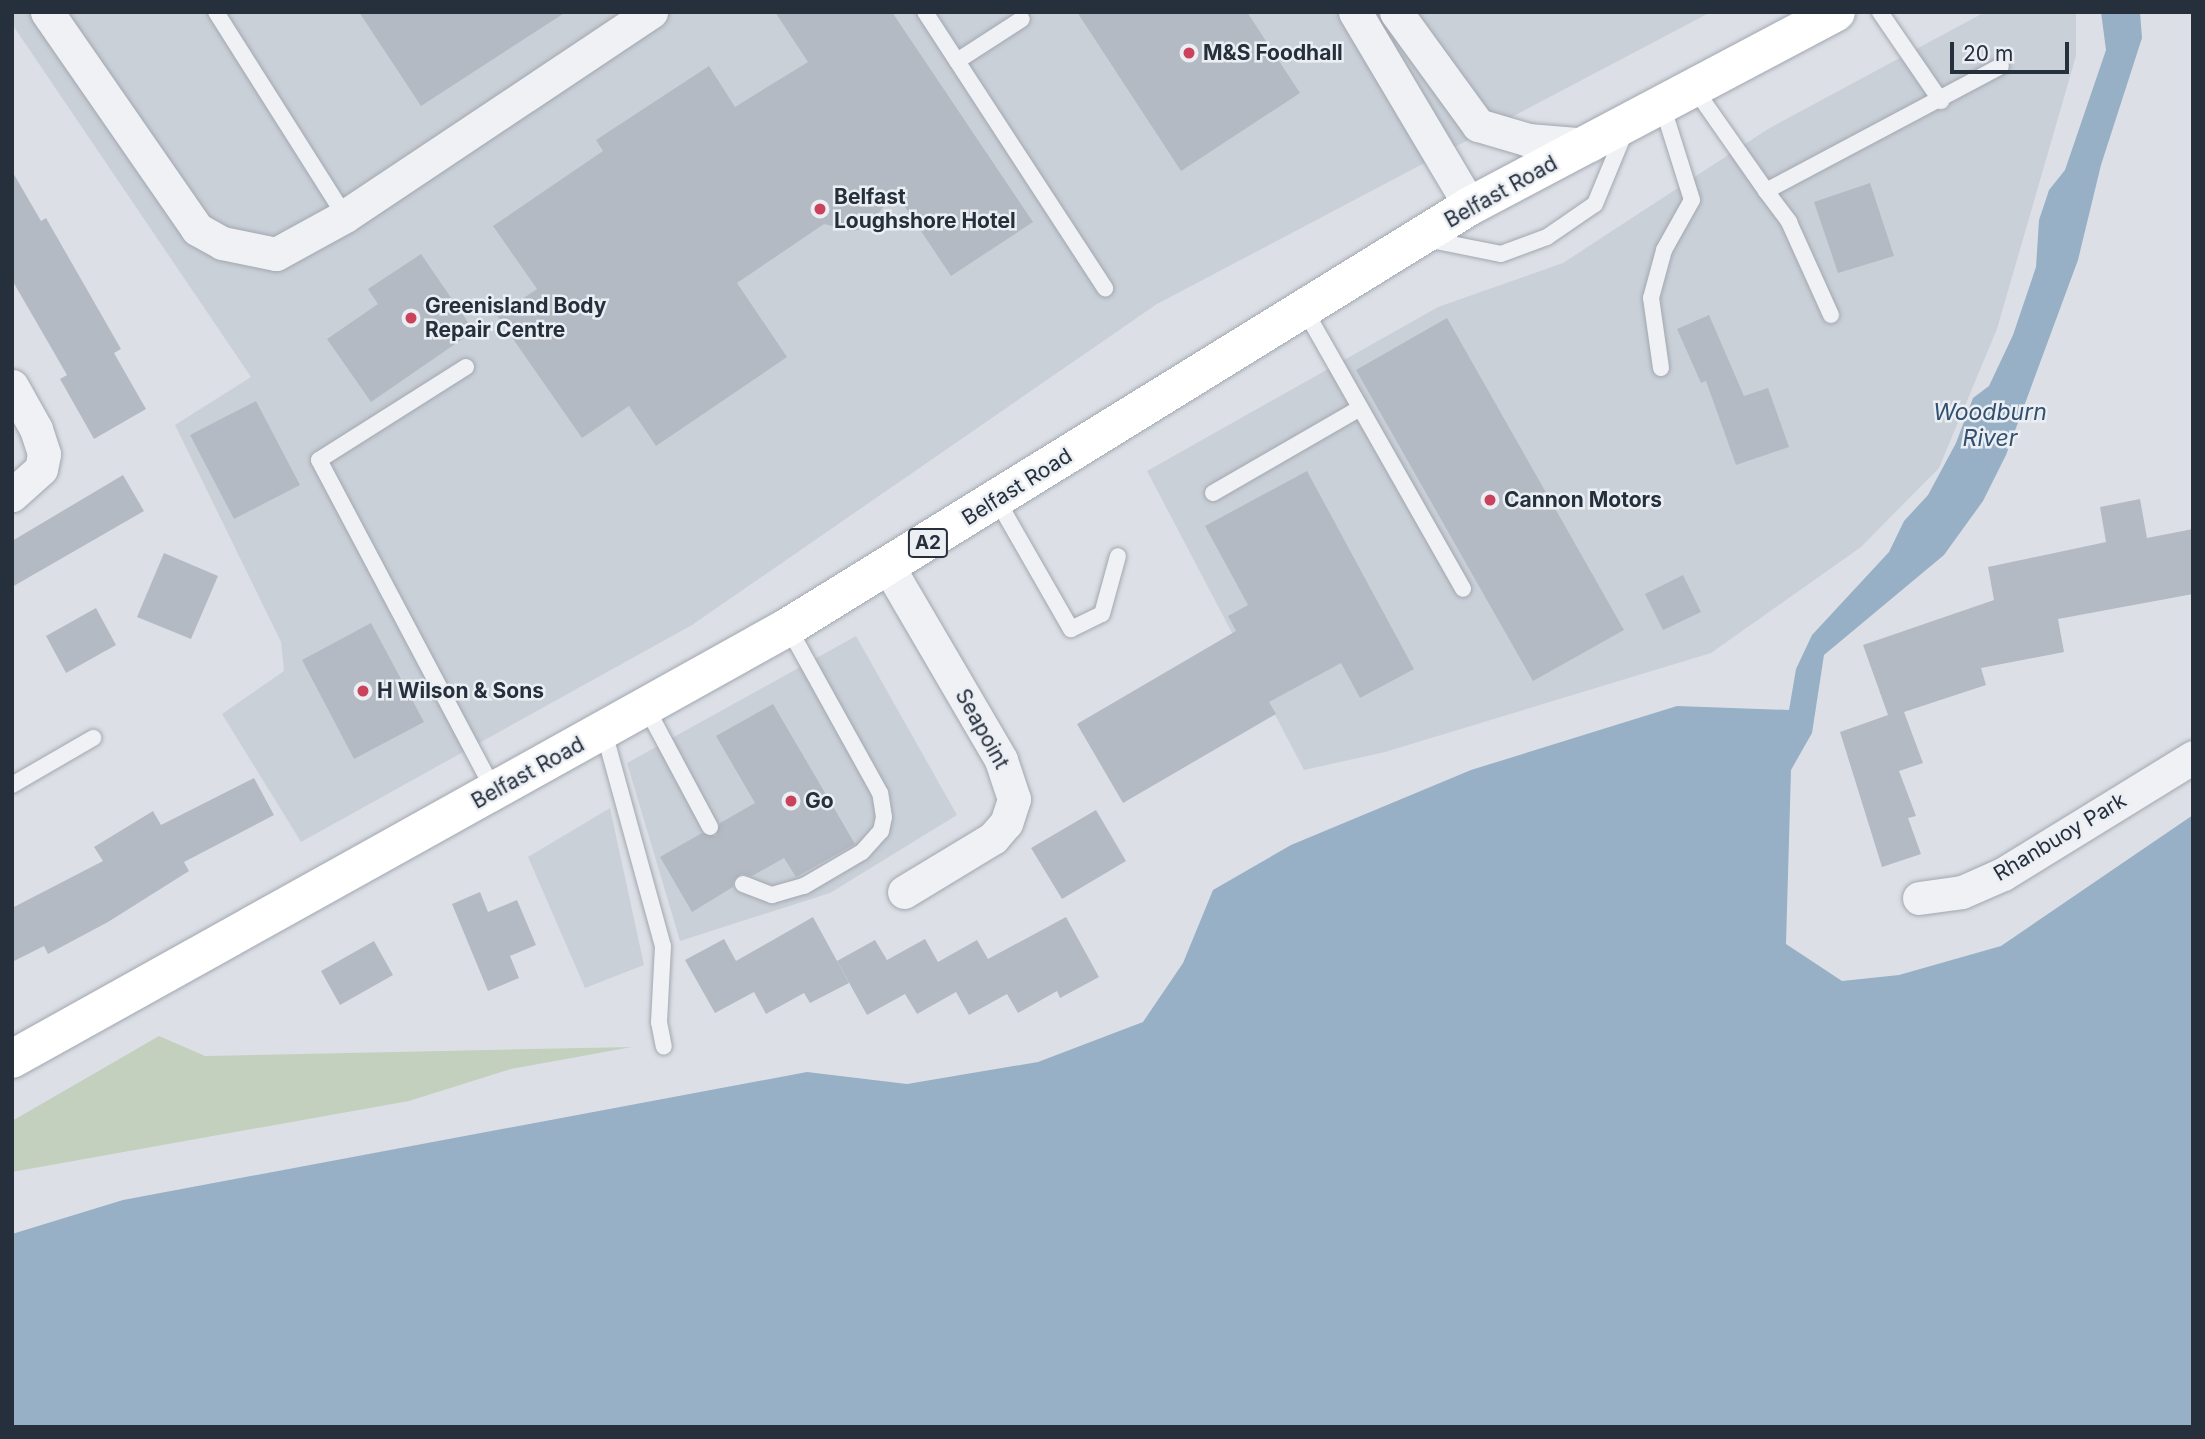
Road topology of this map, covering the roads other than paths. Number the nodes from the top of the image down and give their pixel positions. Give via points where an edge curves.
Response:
1 (47, 12) edge
2 (216, 12) edge
3 (651, 12) edge
4 (925, 12) edge
5 (1355, 12) edge
6 (1396, 12) edge
7 (1836, 12) edge
8 (1880, 12) edge
9 (1022, 19) dead end
10 (957, 61) junction
11 (2001, 66) dead end
12 (1678, 97) junction
13 (1941, 102) junction
14 (1629, 124) junction
15 (1590, 145) junction
16 (1766, 191) junction
17 (1470, 206) junction
18 (345, 216) junction
19 (1420, 238) junction
20 (1105, 288) dead end
21 (1303, 307) junction
22 (1831, 315) dead end
23 (466, 367) dead end
24 (1661, 368) dead end
25 (12, 386) edge
26 (1360, 408) junction
27 (1213, 493) dead end
28 (12, 495) edge
29 (997, 500) junction
30 (1118, 556) dead end
31 (889, 568) junction
32 (1463, 589) dead end
33 (788, 627) junction
34 (646, 707) junction
35 (604, 732) junction
36 (93, 738) dead end
37 (2193, 757) edge
38 (12, 785) edge
39 (495, 792) junction
40 (710, 827) dead end
41 (743, 884) dead end
42 (904, 892) dead end
43 (1919, 898) dead end
44 (664, 1046) dead end
45 (12, 1059) edge

1 - 18 street via 197,229 222,243 276,254
2 - 18 lane
3 - 18 street
4 - 10 lane
5 - 17 street
6 - 15 street via 1478,125 1529,140
7 - 12 highway, Belfast Road / A2
8 - 13 lane
9 - 10 lane
10 - 20 lane
11 - 13 lane
12 - 14 highway, Belfast Road / A2
12 - 16 lane
12 - 24 lane via 1692,200 1664,250 1651,298
13 - 16 lane
14 - 15 highway, Belfast Road / A2
14 - 19 lane via 1595,204 1547,237 1501,254
15 - 17 highway, Belfast Road / A2
16 - 22 lane via 1789,222
17 - 19 highway, Belfast Road / A2
19 - 21 highway, Belfast Road / A2
21 - 26 lane
21 - 29 highway, Belfast Road / A2
23 - 39 lane via 319,460
25 - 28 street via 44,454 41,469
26 - 27 lane
26 - 32 lane
29 - 30 lane via 1071,629 1102,614
29 - 31 highway, Belfast Road / A2
31 - 33 highway, Belfast Road / A2
31 - 42 street, Seapoint via 1001,760 1014,799 1006,823 993,838
33 - 34 highway, Belfast Road / A2
33 - 41 lane via 880,793 884,817 881,831 862,852 804,886 772,895
34 - 35 highway, Belfast Road / A2
34 - 40 lane
35 - 39 highway, Belfast Road / A2
35 - 44 lane via 663,946 659,1022
36 - 38 lane
37 - 43 street, Rhanbuoy Park via 2003,874 1962,892
39 - 45 highway, Belfast Road / A2

